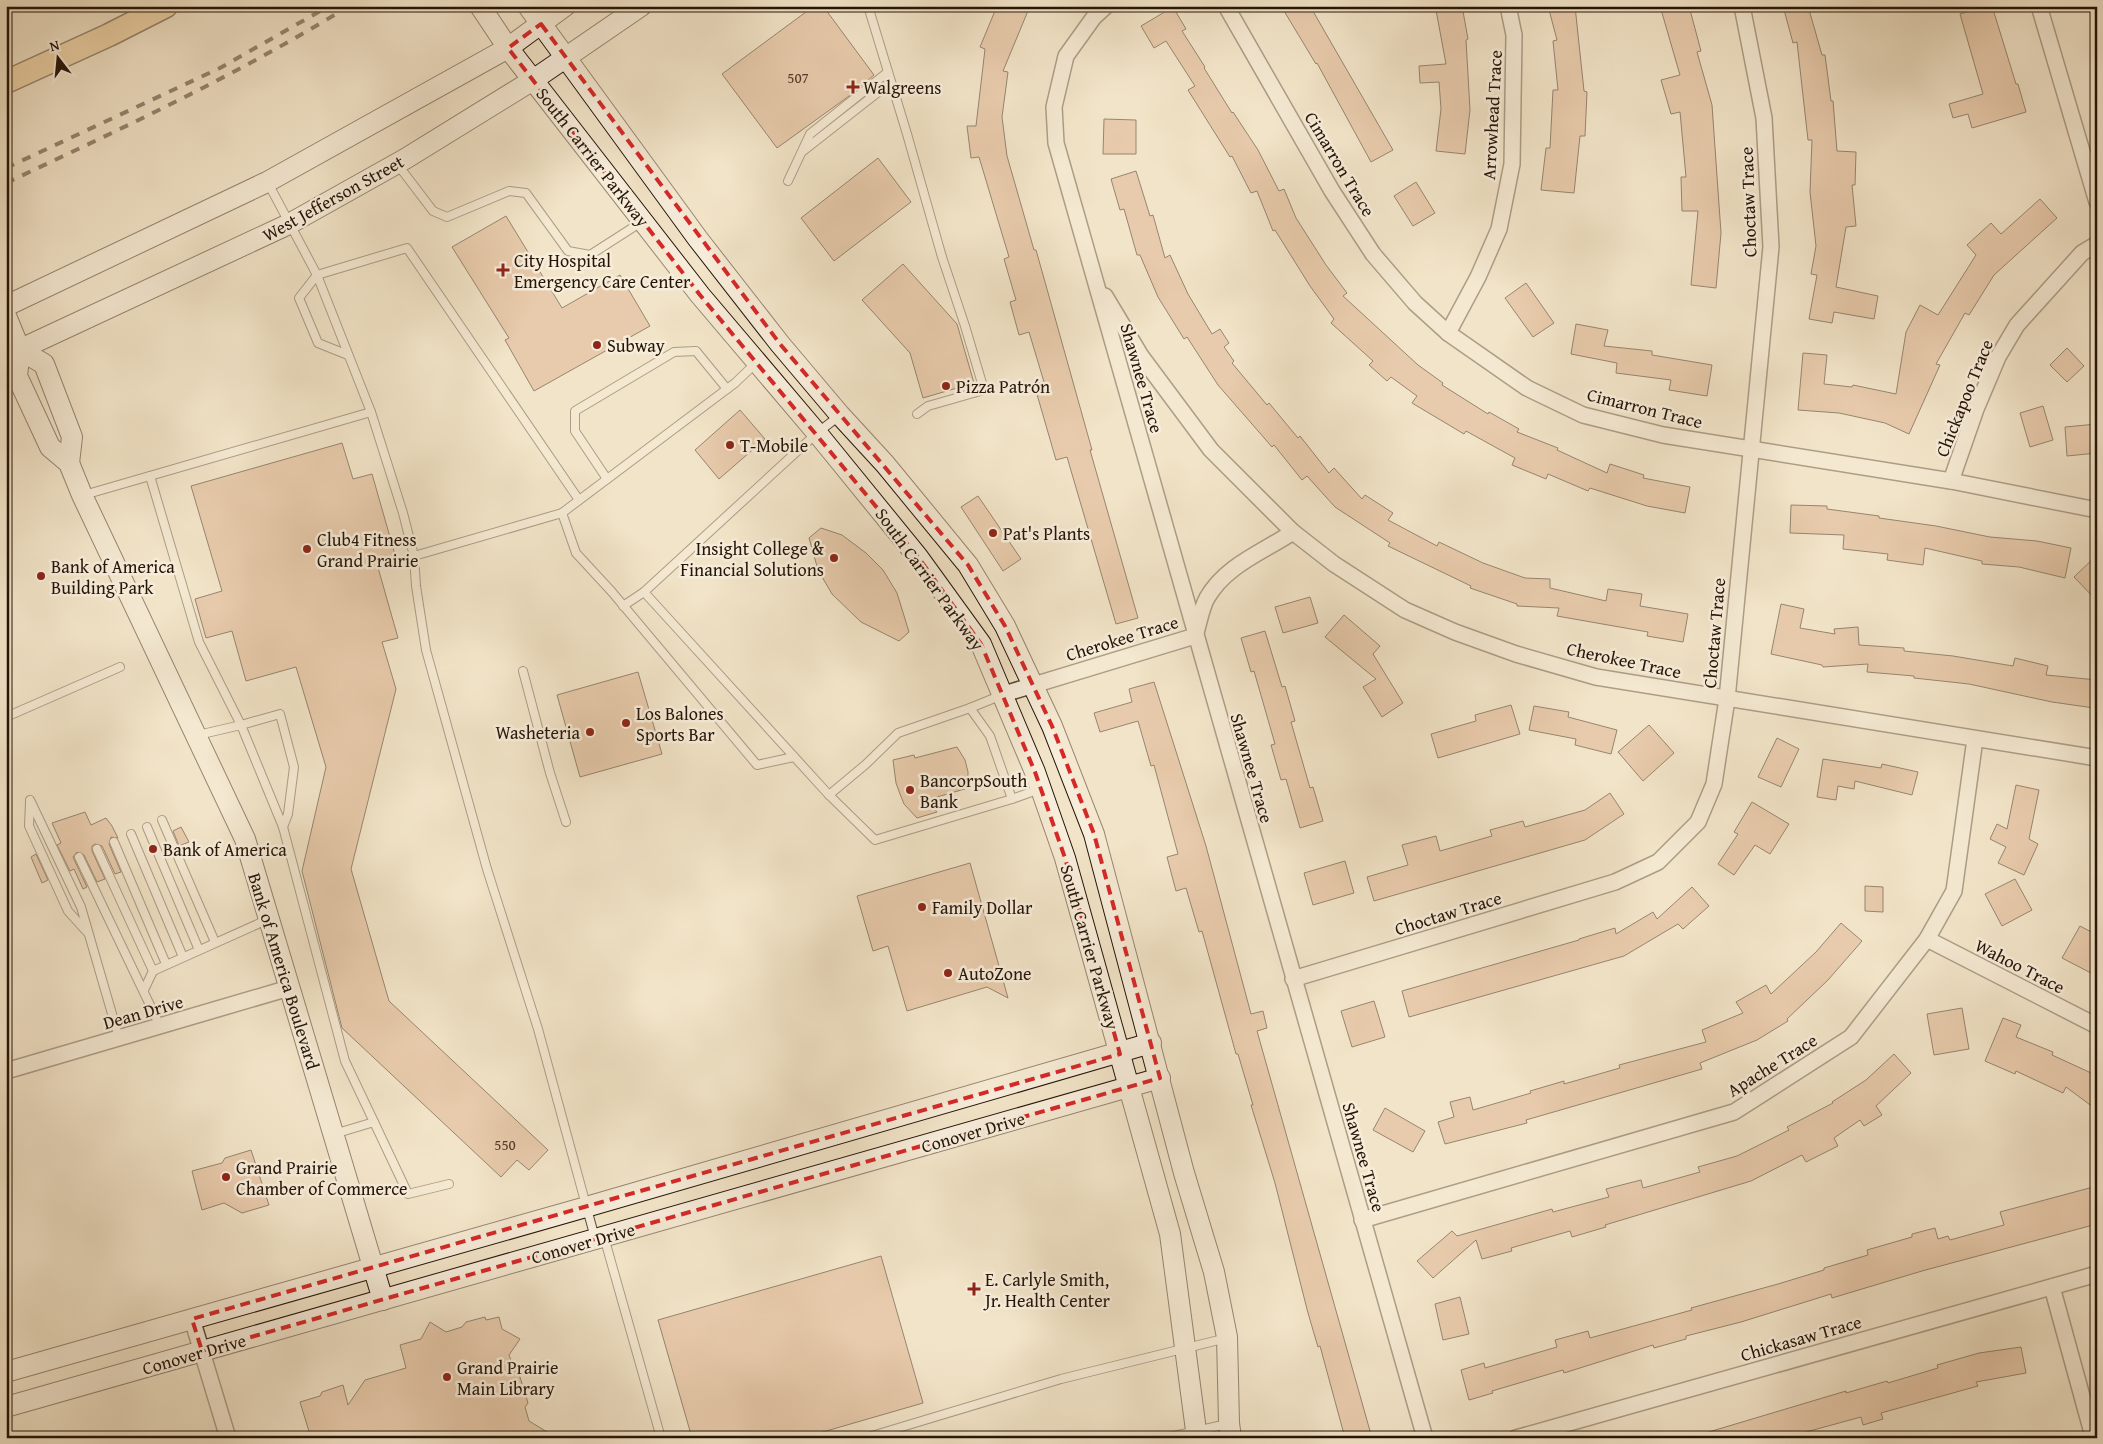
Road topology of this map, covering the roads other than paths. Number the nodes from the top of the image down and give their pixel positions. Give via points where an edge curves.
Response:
1 (166, 6) edge
2 (480, 6) edge
3 (528, 6) edge
4 (565, 6) edge
5 (641, 6) edge
6 (868, 6) edge
7 (1106, 6) edge
8 (1226, 6) edge
9 (1508, 6) edge
10 (1742, 6) edge
11 (2039, 6) edge
12 (540, 24) junction
13 (508, 48) junction
14 (566, 57) junction
15 (888, 72) junction
16 (533, 80) junction
17 (6, 82) edge
18 (891, 82) junction
19 (802, 152) junction
20 (396, 164) junction
21 (788, 181) dead end
22 (267, 182) junction
23 (2097, 202) edge
24 (643, 221) junction
25 (289, 224) junction
26 (2097, 244) edge
27 (317, 275) junction
28 (1095, 279) junction
29 (6, 306) edge
30 (6, 316) edge
31 (1448, 333) junction
32 (13, 353) edge
33 (348, 355) junction
34 (757, 362) junction
35 (727, 388) junction
36 (371, 412) junction
37 (917, 414) dead end
38 (840, 415) junction
39 (817, 433) junction
40 (1750, 449) junction
41 (68, 462) junction
42 (150, 476) junction
43 (607, 479) junction
44 (1951, 481) junction
45 (82, 495) junction
46 (579, 500) junction
47 (2097, 510) edge
48 (562, 513) junction
49 (1293, 532) junction
50 (414, 556) junction
51 (644, 592) junction
52 (624, 606) junction
53 (1195, 636) junction
54 (120, 667) dead end
55 (523, 671) dead end
56 (1033, 685) junction
57 (1004, 694) junction
58 (1727, 699) junction
59 (970, 708) junction
60 (6, 717) edge
61 (241, 726) junction
62 (196, 736) junction
63 (1974, 739) junction
64 (794, 757) junction
65 (2097, 758) edge
66 (1041, 789) junction
67 (829, 795) junction
68 (1012, 799) junction
69 (162, 820) dead end
70 (566, 822) dead end
71 (147, 827) dead end
72 (283, 827) junction
73 (131, 834) dead end
74 (114, 842) dead end
75 (97, 849) dead end
76 (80, 857) dead end
77 (269, 920) junction
78 (88, 934) junction
79 (1927, 939) junction
80 (215, 942) junction
81 (199, 950) junction
82 (183, 957) junction
83 (166, 964) junction
84 (153, 971) junction
85 (1293, 979) junction
86 (290, 988) junction
87 (144, 990) junction
88 (160, 1026) junction
89 (2097, 1026) edge
90 (119, 1038) junction
91 (1151, 1043) junction
92 (1120, 1054) junction
93 (6, 1071) edge
94 (1160, 1078) junction
95 (1129, 1087) junction
96 (374, 1122) junction
97 (333, 1135) junction
98 (449, 1184) dead end
99 (586, 1207) junction
100 (1362, 1220) junction
101 (600, 1238) junction
102 (373, 1268) junction
103 (2097, 1274) edge
104 (2052, 1287) junction
105 (383, 1300) junction
106 (192, 1318) junction
107 (1227, 1337) junction
108 (1186, 1348) junction
109 (202, 1351) junction
110 (6, 1372) edge
111 (6, 1407) edge
112 (1230, 1431) edge
113 (1197, 1434) edge
114 (228, 1438) edge
115 (662, 1438) edge
116 (865, 1438) edge
117 (1165, 1438) edge
118 (1425, 1438) edge
119 (1516, 1438) edge
120 (2095, 1438) edge

1 - 17 main road via 109,36
2 - 13 main road, South Carrier Parkway
3 - 12 main road, South Carrier Parkway
4 - 12 main road
5 - 14 main road, West Jefferson Street
6 - 15 lane
7 - 28 street, Shawnee Trace via 1066,56 1054,107 1056,143
8 - 31 street, Cimarron Trace via 1332,191 1373,254 1415,303
9 - 31 street, Arrowhead Trace via 1515,44 1512,164 1499,229
10 - 40 street, Choctaw Trace via 1764,118 1772,247
11 - 23 street
12 - 13 main road
12 - 14 main road, South Carrier Parkway
13 - 16 main road, South Carrier Parkway
13 - 22 main road
14 - 16 main road, West Jefferson Street
14 - 38 main road, South Carrier Parkway via 698,240
15 - 18 lane
15 - 19 lane via 810,134
16 - 20 main road, West Jefferson Street
16 - 24 main road, South Carrier Parkway
18 - 19 lane
18 - 37 lane via 984,390 928,406
19 - 21 lane
20 - 24 lane via 433,211 447,217 509,191 526,193 568,250 590,255
20 - 25 main road, West Jefferson Street
22 - 25 lane
22 - 29 main road
24 - 34 main road, South Carrier Parkway
25 - 27 lane
25 - 32 main road, West Jefferson Street
26 - 44 street, Chickapoo Trace via 2082,253 2017,325 1998,356
27 - 33 lane
27 - 33 lane via 299,298 318,343
27 - 46 lane via 407,248
28 - 49 street, Cherokee Trace via 1141,356 1211,450
28 - 53 street, Shawnee Trace
30 - 32 main road, Bank of America Boulevard
31 - 40 street, Cimarron Trace via 1527,388 1584,414 1663,435
32 - 41 main road, Bank of America Boulevard via 17,376 50,447
32 - 41 main road via 44,364 72,438
33 - 36 lane
34 - 35 lane
34 - 39 main road, South Carrier Parkway
35 - 43 lane
35 - 43 lane via 696,352 674,352 575,411 575,431
36 - 42 lane
36 - 50 lane
38 - 39 lane
38 - 56 main road, South Carrier Parkway via 968,565 1005,626
39 - 51 lane
39 - 57 main road, South Carrier Parkway via 918,557 981,644
40 - 44 street, Cimarron Trace
40 - 58 street, Choctaw Trace
41 - 45 main road, Bank of America Boulevard
42 - 45 lane
42 - 61 lane via 200,642
43 - 46 lane
44 - 47 street, Cimarron Trace
45 - 62 main road, Bank of America Boulevard
46 - 48 lane
48 - 50 lane
48 - 52 lane via 576,553
49 - 53 street, Cherokee Trace via 1226,574 1207,599
49 - 58 street, Cherokee Trace via 1334,564 1405,610 1455,632 1596,677
50 - 99 lane via 426,650 485,861 538,1029
51 - 52 lane
51 - 64 lane
52 - 64 lane via 757,765
53 - 56 street, Cherokee Trace
53 - 85 street, Shawnee Trace
54 - 60 lane
55 - 70 lane
56 - 57 street, Cherokee Trace
56 - 91 main road, South Carrier Parkway via 1094,834
57 - 59 lane
57 - 66 main road, South Carrier Parkway
58 - 63 street, Cherokee Trace
58 - 85 street, Choctaw Trace via 1714,784 1698,822 1658,862 1615,882
59 - 67 lane via 898,733
59 - 68 lane via 990,736
61 - 62 lane
61 - 72 lane
61 - 72 lane via 280,714 294,767 288,814
62 - 77 main road, Bank of America Boulevard via 245,839
63 - 65 street, Cherokee Trace
63 - 79 street, Apache Trace via 1954,891
64 - 67 lane
66 - 68 lane
66 - 92 main road, South Carrier Parkway via 1065,858
67 - 68 lane via 875,840
69 - 80 lane
71 - 81 lane
72 - 96 lane via 345,1060
73 - 82 lane
74 - 83 lane
75 - 84 lane
76 - 87 lane
77 - 80 lane
77 - 86 main road, Bank of America Boulevard
78 - 78 lane via 81,908 30,800 29,826 68,911
78 - 90 lane
79 - 89 street, Wahoo Trace
79 - 100 street, Apache Trace via 1851,1037 1734,1112
80 - 81 lane
81 - 82 lane
82 - 83 lane
83 - 84 lane
84 - 87 lane
85 - 100 street, Shawnee Trace
86 - 88 street, Dean Drive
86 - 97 main road, Bank of America Boulevard
87 - 88 lane
88 - 90 street, Dean Drive
90 - 93 street, Dean Drive
91 - 92 main road, Conover Drive
91 - 94 main road, South Carrier Parkway
92 - 95 main road, South Carrier Parkway
92 - 99 main road, Conover Drive
94 - 95 main road, Conover Drive
94 - 107 main road, South Carrier Parkway via 1214,1272
95 - 101 main road, Conover Drive
95 - 108 main road, South Carrier Parkway via 1170,1234
96 - 97 lane
96 - 98 lane via 408,1194
97 - 102 main road, Bank of America Boulevard
99 - 101 lane
99 - 102 main road, Conover Drive
100 - 118 street, Shawnee Trace
101 - 105 main road, Conover Drive
101 - 115 lane
102 - 105 main road, Bank of America Boulevard
102 - 106 main road, Conover Drive
103 - 104 street, Chickasaw Trace
104 - 119 street, Chickasaw Trace
104 - 120 street
105 - 109 main road, Conover Drive
106 - 109 street
106 - 110 main road, Conover Drive
107 - 108 lane
107 - 112 main road, South Carrier Parkway
108 - 113 main road, South Carrier Parkway
108 - 116 lane via 1061,1379
109 - 111 main road, Conover Drive
109 - 114 street
112 - 113 lane
113 - 117 lane

